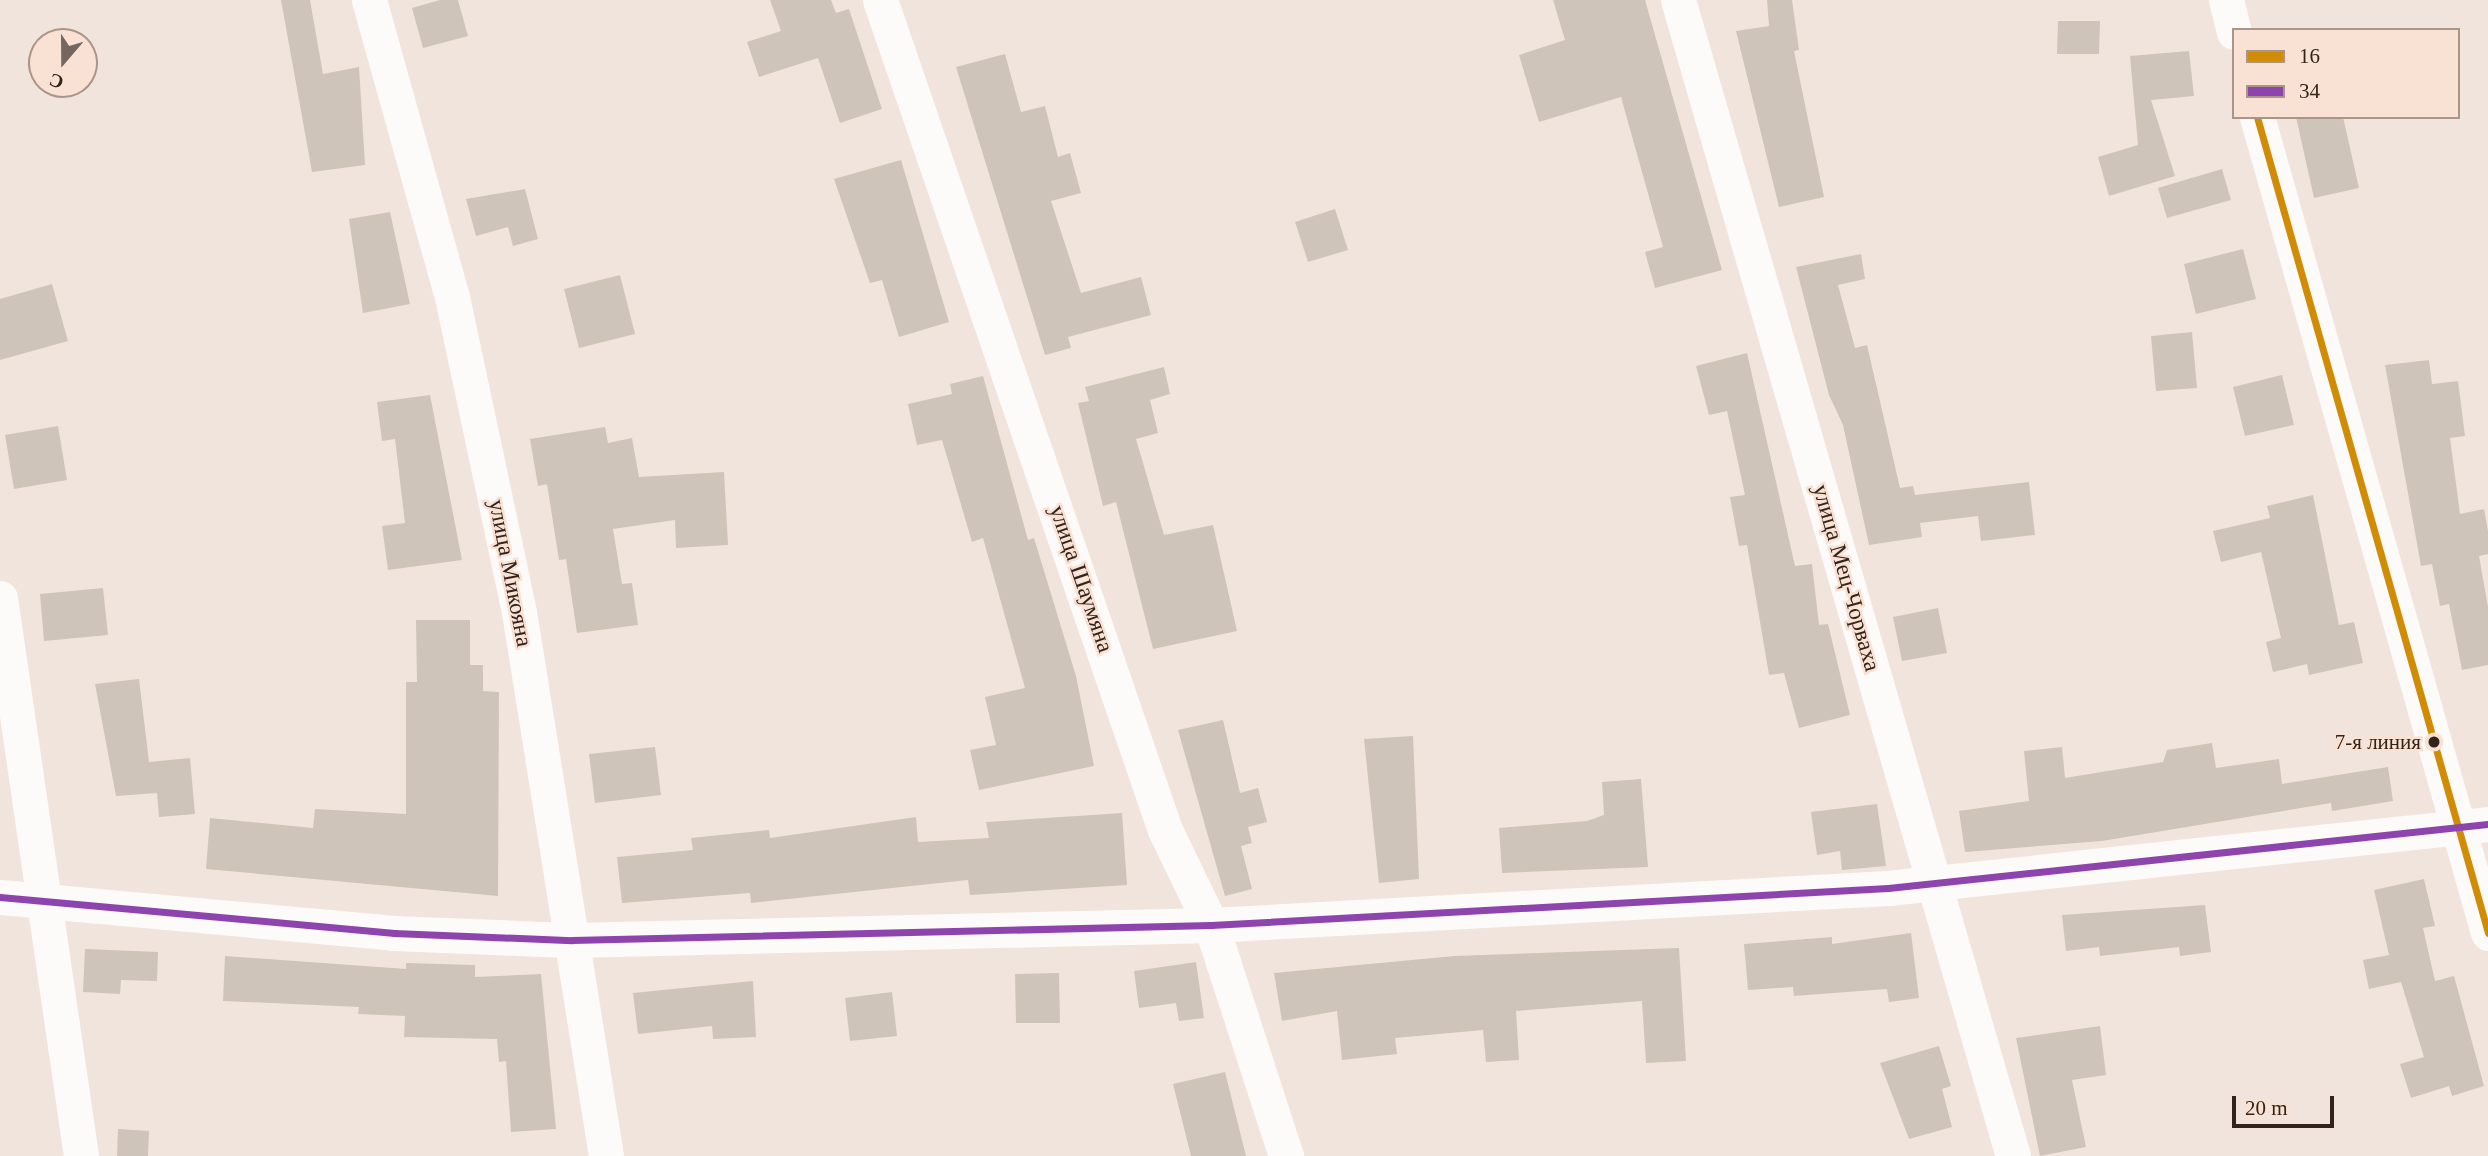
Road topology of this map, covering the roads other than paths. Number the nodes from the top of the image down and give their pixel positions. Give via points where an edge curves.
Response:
1 (369, 0) edge
2 (880, 0) edge
3 (1678, 0) edge
4 (2226, 0) edge
5 (2233, 28) edge
6 (2258, 119) edge
7 (0, 598) edge
8 (2488, 824) edge
9 (2454, 827) junction
10 (1931, 883) junction
11 (0, 897) edge
12 (45, 899) junction
13 (1211, 925) junction
14 (2488, 933) edge
15 (572, 940) junction
16 (80, 1156) edge
17 (606, 1156) edge
18 (1286, 1156) edge
19 (2013, 1156) edge

1 - 15 street, улица Микояна via 455,311 519,612
2 - 13 street, улица Шаумяна via 1166,830
3 - 10 street, улица Мец-Чорваха
4 - 5 street
6 - 9 street
7 - 12 street
8 - 9 street
9 - 10 street
9 - 14 street
10 - 13 street
10 - 19 street, улица Мец-Чорваха
11 - 12 street
12 - 15 street via 394,933
12 - 16 street
13 - 15 street
13 - 18 street, улица Шаумяна
15 - 17 street, улица Микояна

